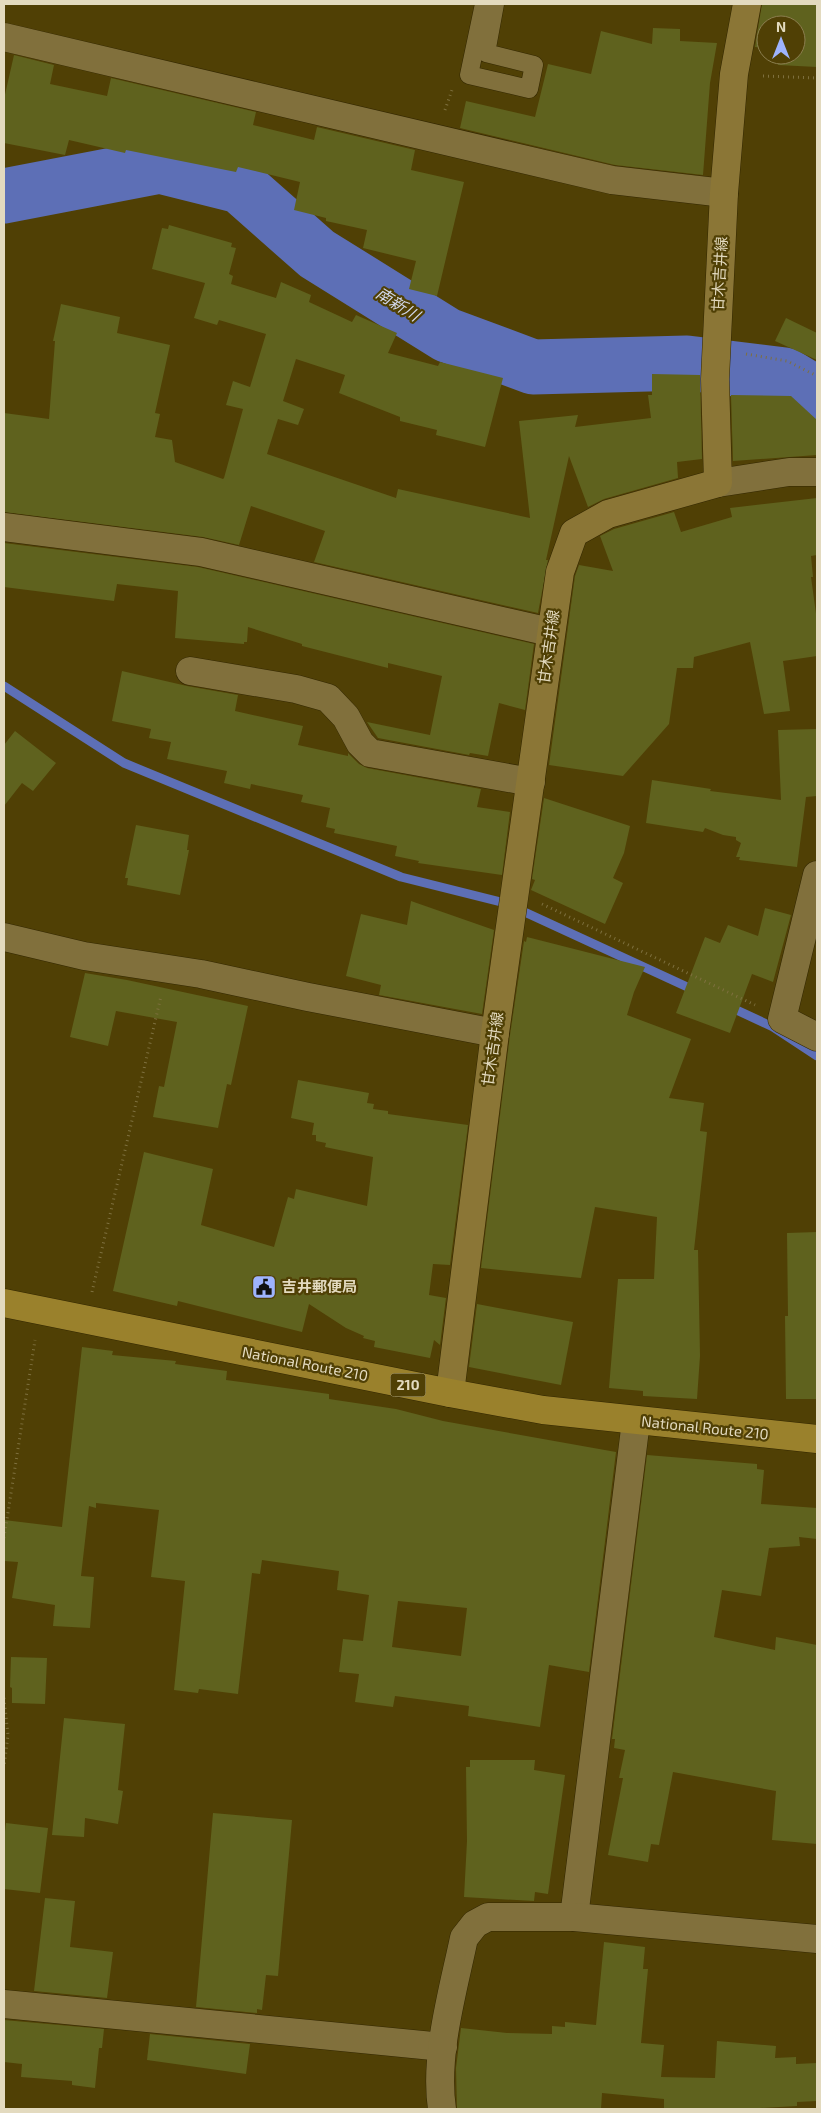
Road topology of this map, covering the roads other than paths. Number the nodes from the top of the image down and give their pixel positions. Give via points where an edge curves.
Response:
1 (484, 4) edge
2 (495, 4) edge
3 (747, 4) edge
4 (4, 37) edge
5 (724, 193) junction
6 (817, 472) edge
7 (718, 483) junction
8 (4, 527) edge
9 (550, 632) junction
10 (190, 671) dead end
11 (530, 782) junction
12 (817, 875) edge
13 (4, 937) edge
14 (495, 1033) junction
15 (817, 1037) edge
16 (4, 1303) edge
17 (450, 1393) junction
18 (636, 1421) junction
19 (817, 1439) edge
20 (574, 1917) junction
21 (817, 1939) edge
22 (4, 2004) edge
23 (443, 2047) junction
24 (442, 2109) edge

1 - 2 lane via 469,75 529,89 534,65 486,53
3 - 5 main road, 甘木吉井線 via 734,74
4 - 5 street via 612,180
5 - 7 main road, 甘木吉井線 via 715,379
6 - 7 street via 789,472
7 - 9 main road, 甘木吉井線 via 608,514 574,533 560,572
8 - 9 street via 201,552
9 - 11 main road, 甘木吉井線
10 - 11 street via 296,689 328,698 346,717 360,743 370,753
11 - 14 main road, 甘木吉井線
12 - 15 street via 782,1018
13 - 14 street via 84,956 168,969
14 - 17 main road, 甘木吉井線
16 - 17 highway, National Route 210 / 210
17 - 18 highway, National Route 210 / 210 via 544,1410
18 - 19 highway, National Route 210 / 210
18 - 20 street
20 - 21 street
20 - 23 street via 488,1917 474,1924 464,1938
22 - 23 street
23 - 24 street

